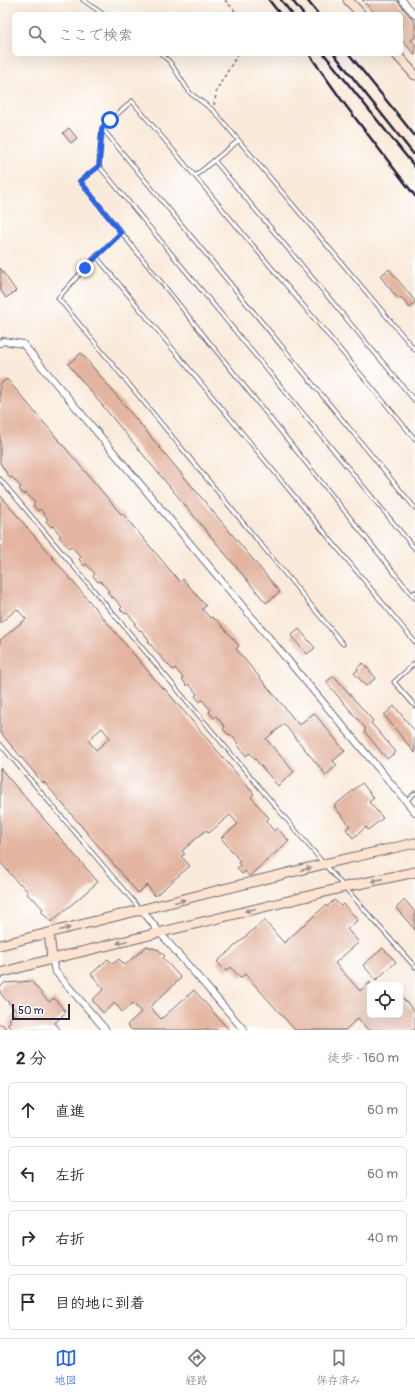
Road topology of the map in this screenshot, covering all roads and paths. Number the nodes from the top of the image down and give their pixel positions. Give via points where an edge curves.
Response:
1 (83, 0) edge
2 (225, 0) edge
3 (348, 0) edge
4 (402, 0) edge
5 (100, 12) edge
6 (236, 12) edge
7 (358, 12) edge
8 (415, 15) edge
9 (163, 56) edge
10 (237, 56) edge
11 (398, 56) edge
12 (415, 75) edge
13 (212, 111) junction
14 (102, 128) junction
15 (238, 141) junction
16 (214, 160) junction
17 (99, 166) junction
18 (195, 176) junction
19 (121, 233) junction
20 (96, 256) junction
21 (0, 343) edge
22 (415, 350) edge
23 (415, 401) edge
24 (415, 439) edge
25 (0, 479) edge
26 (415, 508) edge
27 (415, 549) edge
28 (414, 594) edge
29 (415, 598) edge
30 (415, 642) edge
31 (343, 644) dead end
32 (415, 663) edge
33 (415, 706) edge
34 (0, 744) edge
35 (415, 793) edge
36 (406, 801) junction
37 (415, 812) edge
38 (415, 843) edge
39 (324, 864) junction
40 (415, 872) edge
41 (345, 887) junction
42 (142, 910) junction
43 (49, 933) junction
44 (160, 933) junction
45 (0, 945) edge
46 (52, 959) junction
47 (415, 967) edge
48 (0, 973) edge
49 (106, 1030) edge
50 (244, 1030) edge

1 - 5 lane
2 - 6 path
3 - 7 street
4 - 8 street
9 - 13 lane via 190,93
10 - 13 path via 217,89
11 - 12 street
13 - 15 lane
14 - 17 lane
14 - 18 lane via 132,101
14 - 26 lane
15 - 16 lane
15 - 22 lane
16 - 18 lane
16 - 23 lane
17 - 19 lane via 80,181
17 - 27 lane
18 - 24 lane
19 - 20 lane
19 - 28 lane
20 - 30 lane
20 - 31 lane via 58,298
21 - 36 street via 2,341 23,344
25 - 39 lane
28 - 29 lane
32 - 33 lane via 394,682
34 - 42 lane
35 - 36 lane
36 - 37 street
38 - 39 street
39 - 41 lane
42 -> 39 street
40 -> 41 street
41 -> 44 street
41 - 47 lane
43 -> 42 street
42 - 44 street
43 - 45 street
43 - 46 street
44 -> 46 street
44 - 50 street
46 - 48 street
46 - 49 street via 54,971

